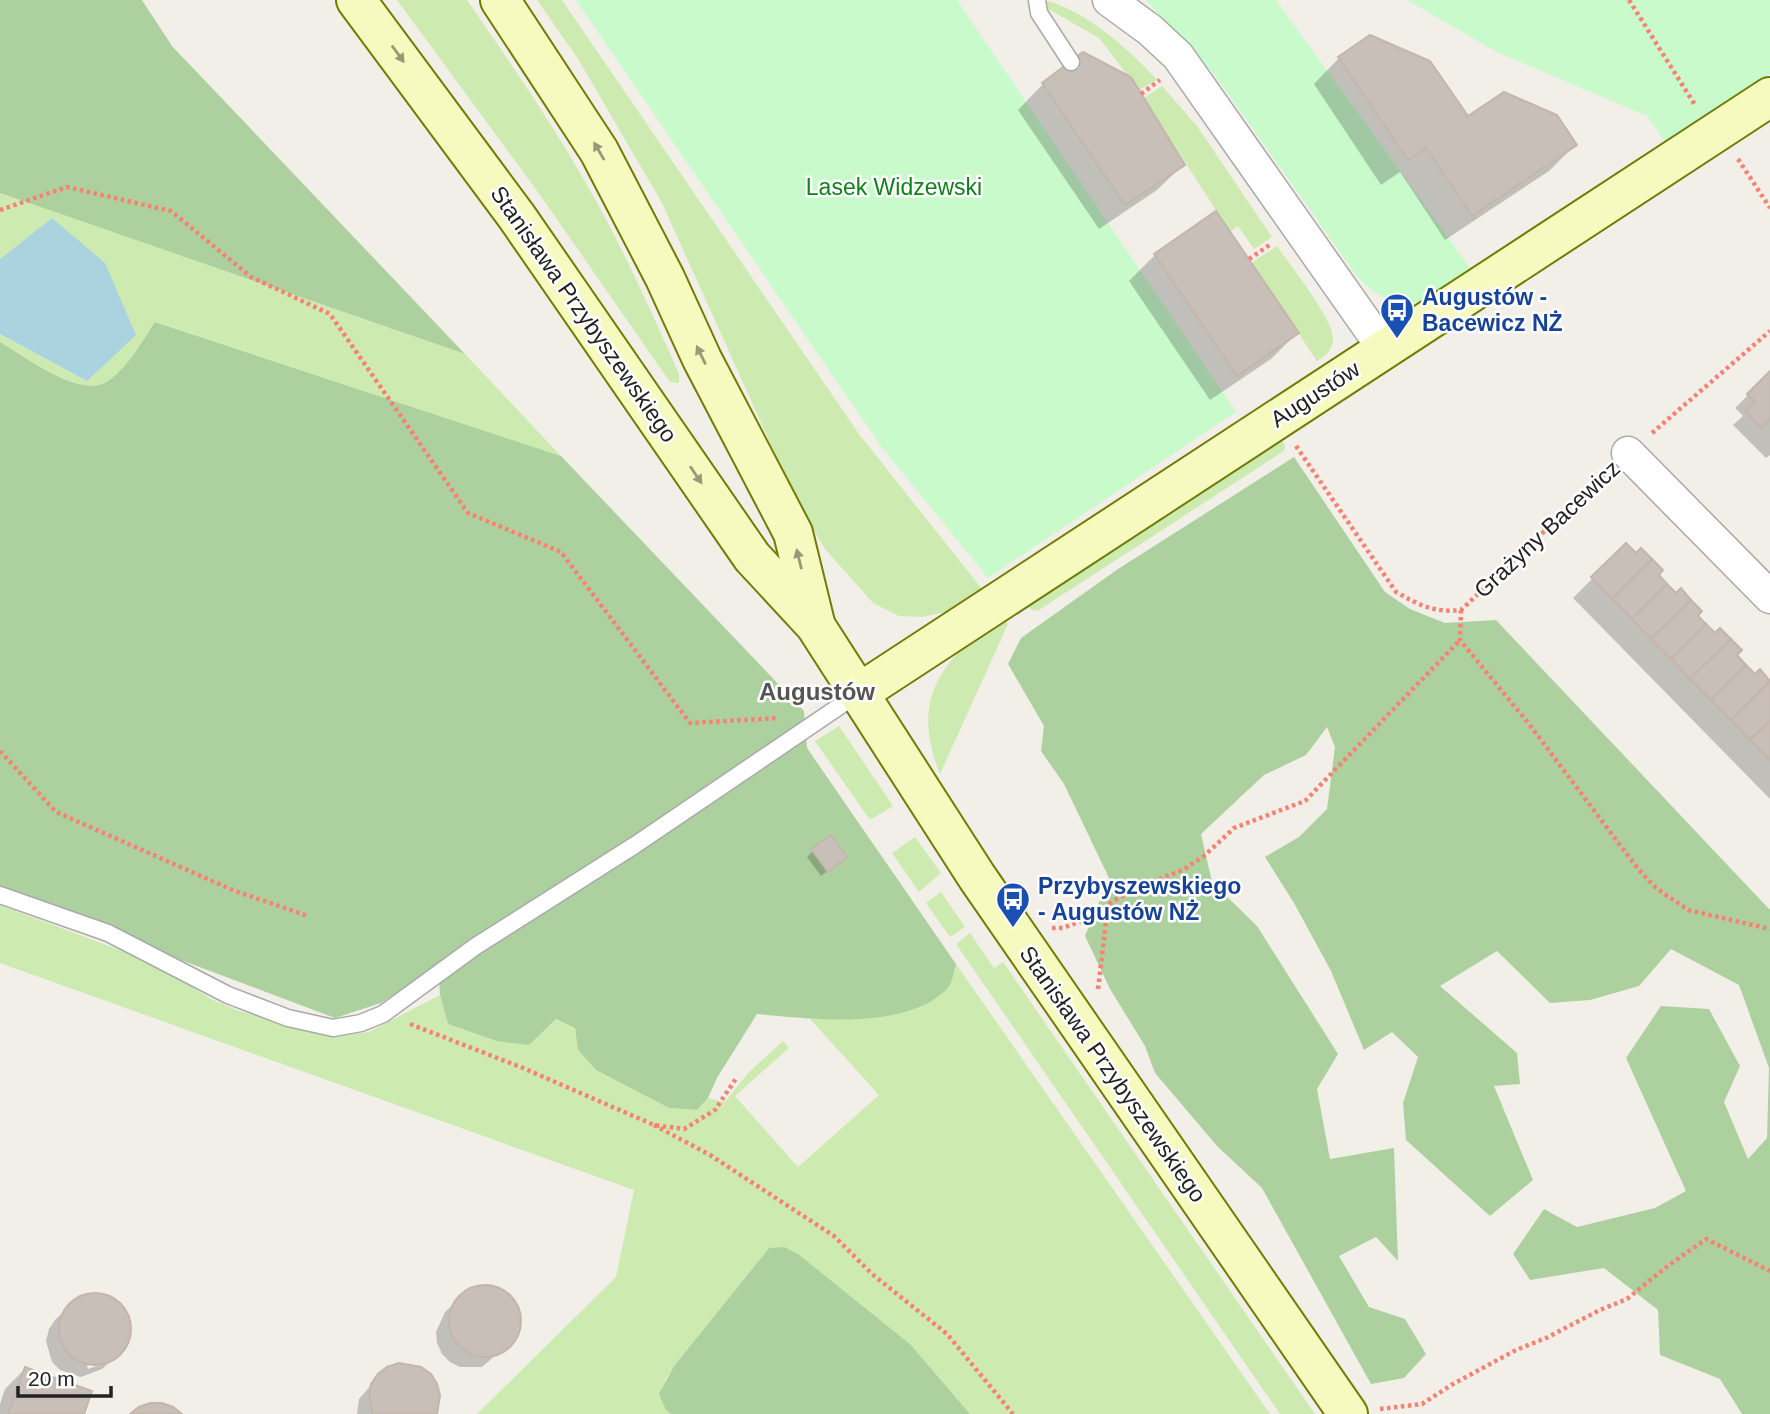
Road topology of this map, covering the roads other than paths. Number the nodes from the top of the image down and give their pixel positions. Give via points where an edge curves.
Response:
1 (356, 0) edge
2 (500, 0) edge
3 (1037, 0) edge
4 (1109, 0) edge
5 (1071, 62) dead end
6 (1770, 97) edge
7 (1384, 349) junction
8 (1628, 453) road end
9 (1770, 597) edge
10 (816, 625) junction
11 (859, 693) junction
12 (0, 895) edge
13 (1347, 1413) edge

1 -> 10 street, Stanisława Przybyszewskiego via 517,217 752,557
10 -> 2 street, Stanisława Przybyszewskiego via 793,533 665,278 599,151
3 - 5 lane via 1039,13
4 - 7 street via 1178,56
6 - 7 street, Augustów
7 - 11 street, Augustów
8 - 9 street, Grażyny Bacewicz
10 - 11 street, Stanisława Przybyszewskiego
11 - 12 lane via 476,946 383,1014 361,1023 332,1028 288,1018 228,995 108,933
11 - 13 street, Stanisława Przybyszewskiego via 976,877

